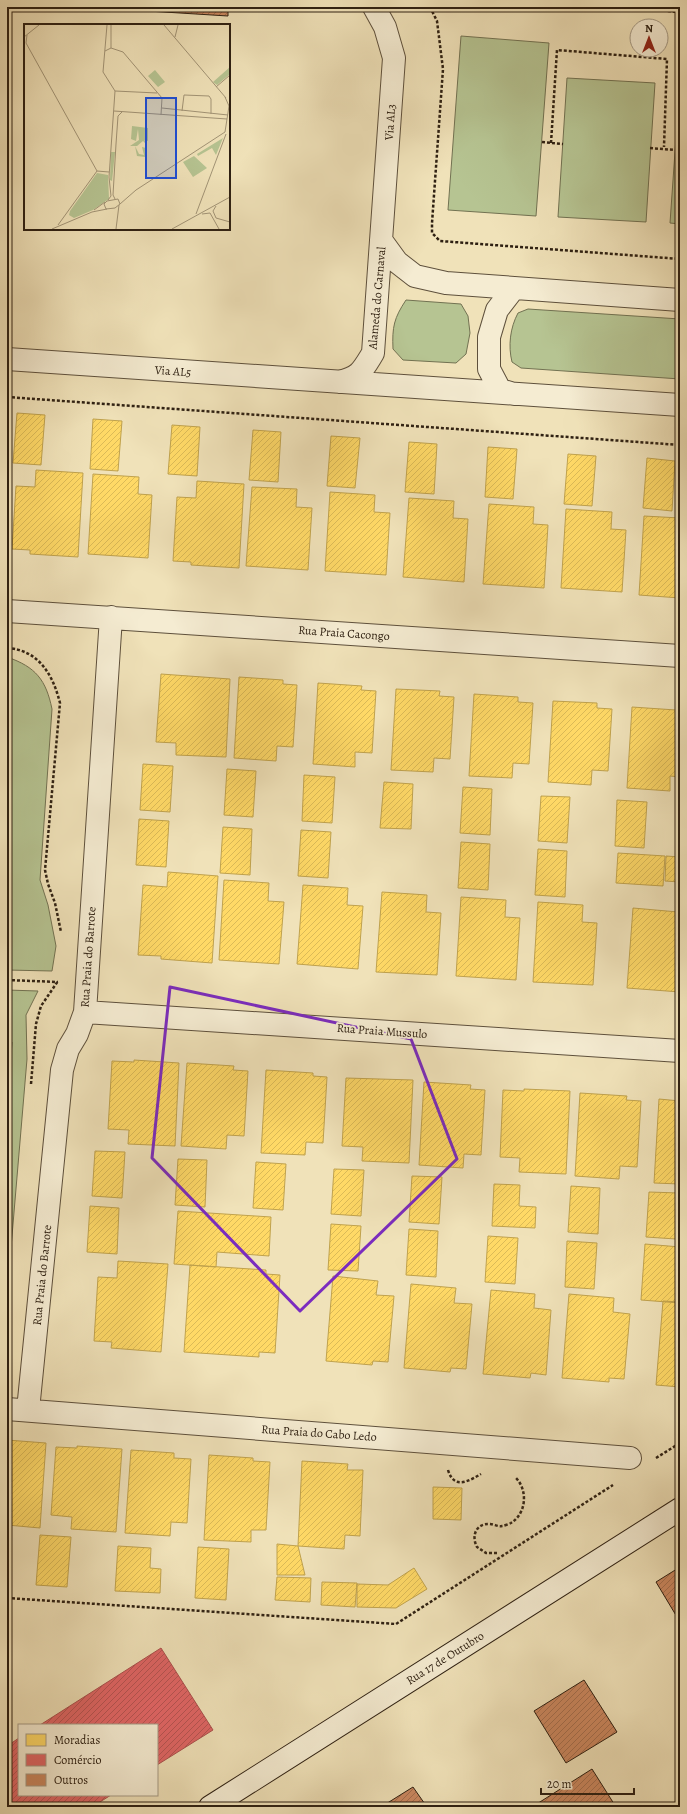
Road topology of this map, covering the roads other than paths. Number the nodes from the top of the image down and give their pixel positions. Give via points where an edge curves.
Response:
1 (374, 7) edge
2 (381, 240) junction
3 (514, 288) junction
4 (680, 300) edge
5 (7, 359) edge
6 (339, 382) junction
7 (517, 394) junction
8 (680, 405) edge
9 (7, 611) edge
10 (110, 617) junction
11 (680, 656) edge
12 (84, 1012) junction
13 (680, 1051) edge
14 (7, 1409) edge
15 (28, 1410) junction
16 (630, 1458) dead end
17 (680, 1509) edge
18 (210, 1807) edge

1 - 2 street, Via AL3 via 385,27 394,58
2 - 3 street, Alameda do Carnaval via 397,262 415,276 446,283
2 - 6 street, Alameda do Carnaval via 373,353 353,379
3 - 4 street, Alameda do Carnaval
3 - 7 street via 497,310 489,337 489,369 500,390
5 - 6 street, Via AL5
6 - 7 street
7 - 8 street
9 - 10 street, Rua Praia Cacongo
10 - 11 street, Rua Praia Cacongo
10 - 12 street, Rua Praia do Barrote
12 - 13 street, Rua Praia Mussulo
12 - 15 street, Rua Praia do Barrote via 62,1070
14 - 15 street, Rua Praia do Cabo Ledo
15 - 16 street, Rua Praia do Cabo Ledo
17 - 18 street, Rua 17 de Outubro

